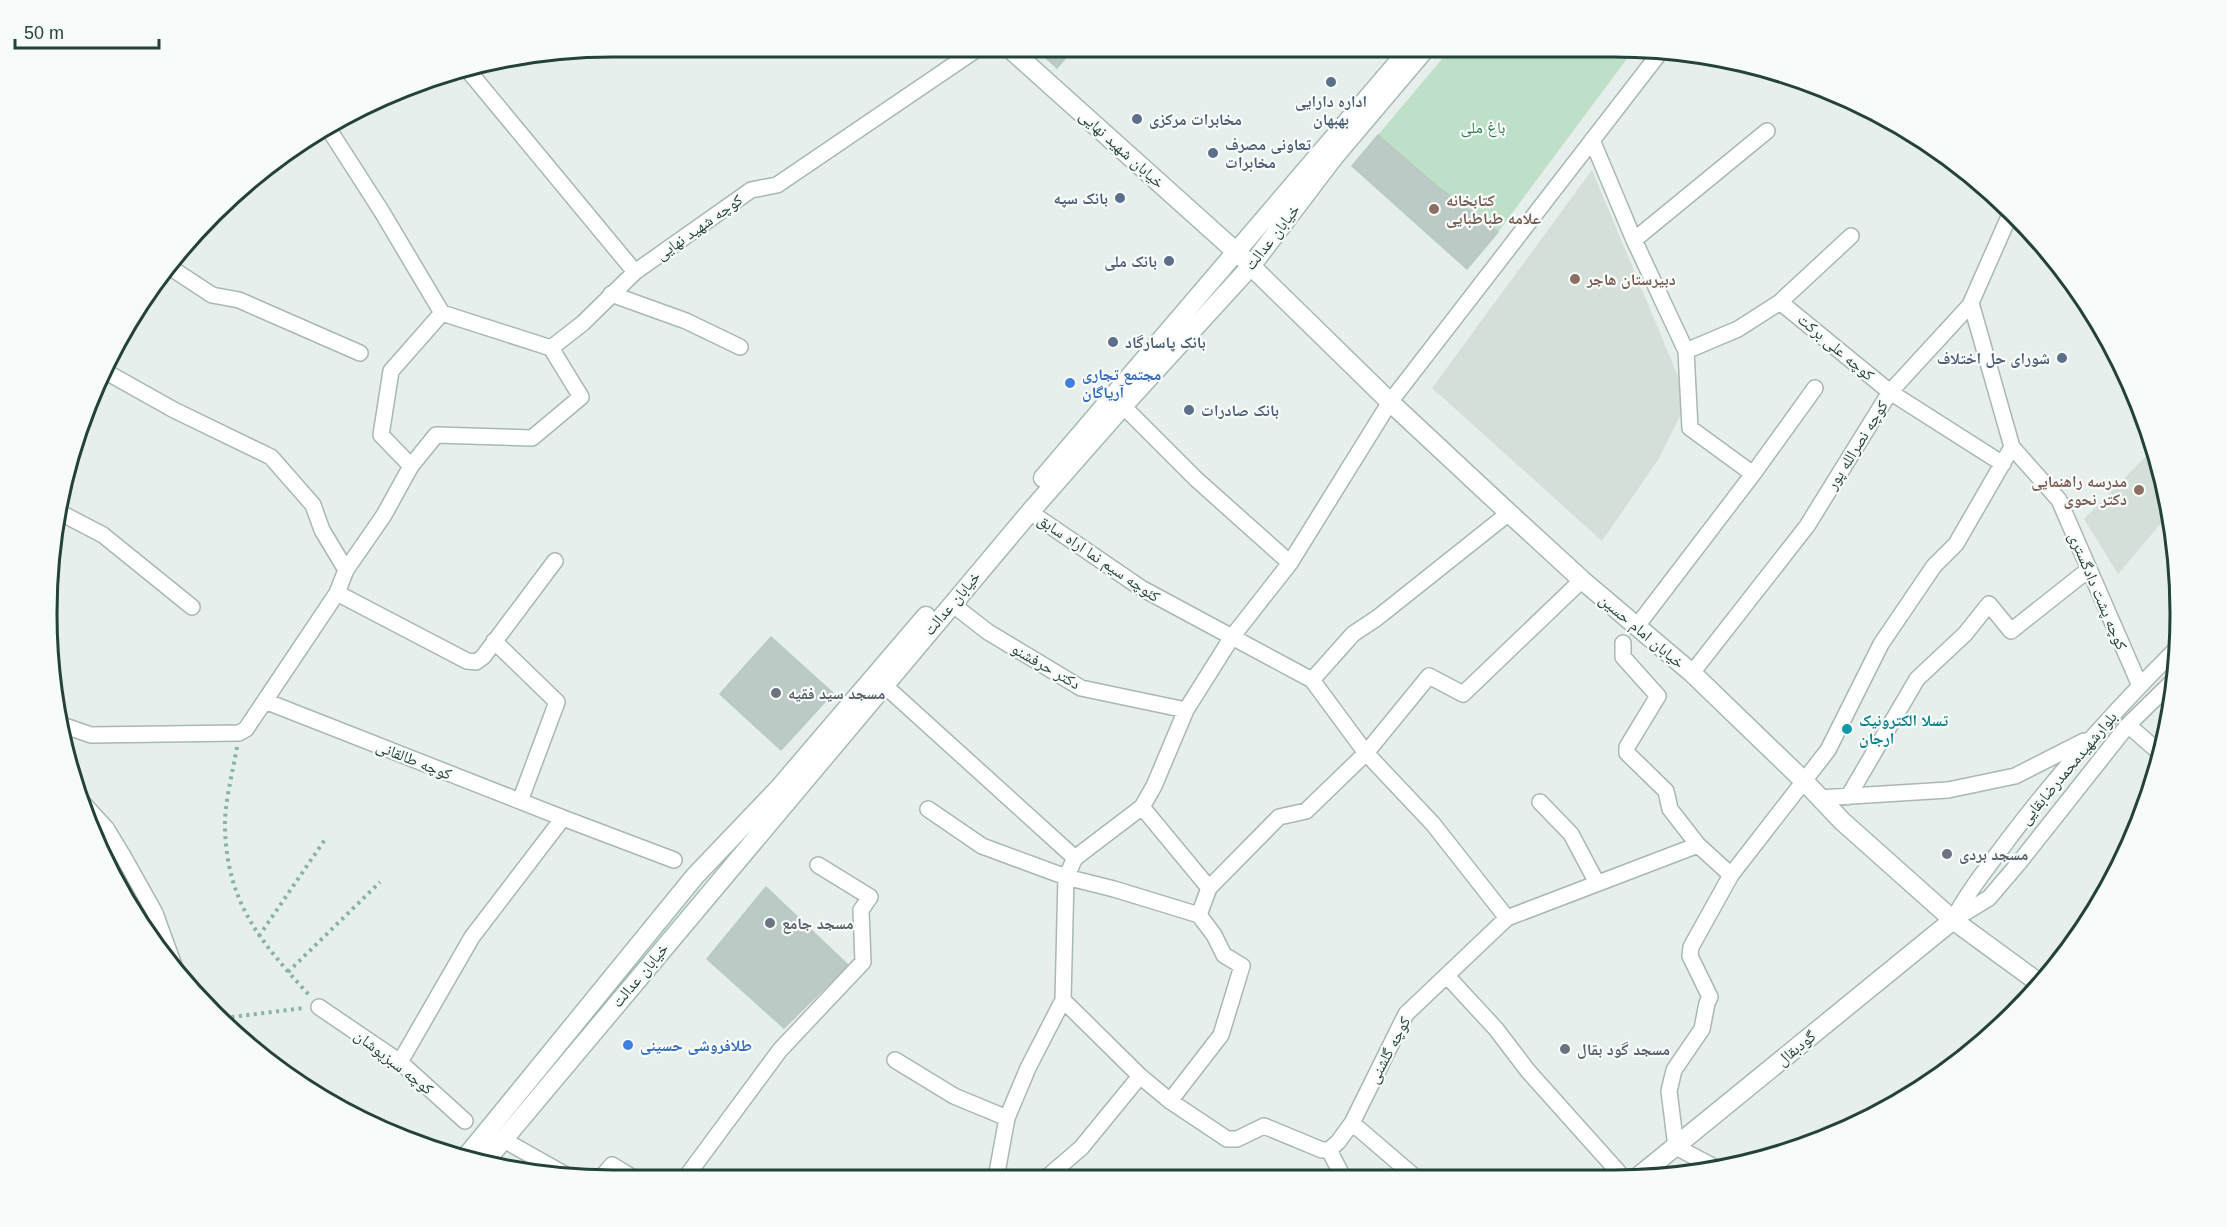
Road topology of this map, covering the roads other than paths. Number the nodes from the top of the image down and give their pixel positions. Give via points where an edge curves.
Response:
1 (965, 57) edge
2 (1019, 57) edge
3 (1402, 57) edge
4 (1419, 57) edge
5 (1655, 59) edge
6 (476, 74) edge
7 (1767, 131) dead end
8 (332, 134) edge
9 (1592, 140) junction
10 (2007, 220) edge
11 (1851, 236) dead end
12 (1634, 240) junction
13 (1236, 251) junction
14 (1251, 266) junction
15 (175, 271) edge
16 (635, 272) junction
17 (611, 294) junction
18 (1780, 302) junction
19 (1971, 303) junction
20 (442, 313) junction
21 (740, 347) dead end
22 (551, 348) junction
23 (1686, 351) junction
24 (360, 353) dead end
25 (111, 375) edge
26 (1815, 388) dead end
27 (1890, 392) junction
28 (1390, 402) junction
29 (1123, 406) junction
30 (2012, 447) junction
31 (2003, 464) junction
32 (411, 466) junction
33 (1754, 474) junction
34 (1030, 512) junction
35 (1509, 513) junction
36 (66, 516) edge
37 (555, 561) dead end
38 (1290, 563) junction
39 (346, 570) junction
40 (2088, 570) junction
41 (1582, 580) junction
42 (337, 593) junction
43 (952, 604) junction
44 (192, 607) dead end
45 (1637, 626) junction
46 (1232, 637) junction
47 (494, 641) junction
48 (1623, 643) dead end
49 (2168, 657) edge
50 (1692, 673) junction
51 (1312, 680) junction
52 (884, 685) junction
53 (2140, 686) junction
54 (2164, 689) edge
55 (265, 701) junction
56 (1186, 710) junction
57 (2128, 725) junction
58 (69, 727) edge
59 (2092, 737) junction
60 (2153, 747) edge
61 (1366, 753) junction
62 (1805, 782) junction
63 (1848, 797) junction
64 (1819, 798) junction
65 (520, 801) junction
66 (1540, 802) dead end
67 (1142, 807) junction
68 (928, 809) dead end
69 (96, 817) edge
70 (563, 818) junction
71 (1698, 845) junction
72 (1075, 858) junction
73 (674, 860) dead end
74 (818, 865) dead end
75 (1731, 875) junction
76 (1066, 877) junction
77 (1597, 884) junction
78 (1209, 888) junction
79 (1199, 915) junction
80 (1507, 918) junction
81 (1953, 920) junction
82 (166, 944) edge
83 (1447, 976) junction
84 (2033, 979) edge
85 (1063, 1000) junction
86 (320, 1007) road end
87 (895, 1060) dead end
88 (400, 1062) junction
89 (1140, 1076) junction
90 (1170, 1101) junction
91 (1007, 1118) junction
92 (465, 1121) dead end
93 (1352, 1123) junction
94 (502, 1139) junction
95 (1676, 1147) junction
96 (1329, 1150) junction
97 (469, 1151) edge
98 (489, 1156) edge
99 (1704, 1162) edge
100 (550, 1166) edge
101 (1648, 1169) edge
102 (608, 1170) edge
103 (620, 1170) edge
104 (692, 1170) edge
105 (997, 1170) edge
106 (1055, 1170) edge
107 (1339, 1170) edge
108 (1407, 1170) edge
109 (1617, 1170) edge

1 - 16 street, کوچه شهید نهایی via 777,185 751,190
2 - 13 main road, خیابان شهید نهایی
3 - 13 main road, خیابان عدالت
4 - 14 main road, خیابان عدالت via 1334,157
5 - 9 street
6 - 16 street
7 - 12 street
8 - 20 street
9 - 12 street
9 - 28 street
10 - 19 street, کوچه نصرالله پور
11 - 18 street, کوچه علی برکت
12 - 23 street
13 - 14 main road, خیابان شهید نهایی
13 - 97 main road, خیابان عدالت via 779,788 695,876
14 - 28 main road, خیابان امام حسین
14 - 29 main road, خیابان عدالت
15 - 24 street via 212,295 240,300
16 - 17 street, کوچه شهید نهایی
17 - 21 street via 686,321
17 - 22 street, کوچه شهید نهایی
18 - 23 street via 1738,329
18 - 27 street, کوچه علی برکت
19 - 27 street, کوچه نصرالله پور
19 - 30 street, کوچه پشت دادگستری
20 - 22 street
20 - 32 street via 391,371 381,435
22 - 32 street via 581,397 532,438 436,435
23 - 33 street via 1690,428
25 - 39 street via 270,457 313,505 322,530
26 - 33 street
27 - 31 street, کوچه علی برکت
27 - 50 street, کوچه نصرالله پور via 1807,526
28 - 35 main road, خیابان امام حسین
28 - 38 street
29 - 34 main road, خیابان عدالت
29 - 38 street via 1196,479
30 - 31 street
30 - 40 street, کوچه پشت دادگستری via 2059,501
31 - 62 street via 1956,544 1934,566 1881,644 1828,750
32 - 39 street via 384,515
33 - 45 street
34 - 43 main road, خیابان عدالت
34 - 46 street, کئوچه سیم نما اراه سابق via 1141,588
35 - 41 main road, خیابان امام حسین
35 - 51 street via 1353,634
36 - 44 street via 103,535
37 - 47 street
38 - 46 street
39 - 42 street
40 - 53 street, کوچه پشت دادگستری
40 - 63 street via 2011,631 1989,604 1965,634 1917,679
41 - 45 main road, خیابان امام حسین
41 - 61 street via 1463,694 1430,676
42 - 47 street via 467,661 476,662 483,657
42 - 55 street
43 - 52 main road, خیابان عدالت
43 - 56 street, دکتر حرفشنو via 988,632 1081,688
45 - 50 main road, خیابان امام حسین
46 - 51 street, کئوچه سیم نما اراه سابق
46 - 56 street
47 - 65 street via 557,702
48 - 71 street via 1623,657 1659,696 1627,753 1665,791 1670,809
49 - 53 street, بلوارشهیدمحمدرضابقایی
50 - 62 main road, خیابان امام حسین
51 - 61 street
52 - 72 street
52 - 94 main road, خیابان عدالت
53 - 59 street, بلوارشهیدمحمدرضابقایی
54 - 57 street, بلوارشهیدمحمدرضابقایی
55 - 58 street via 239,734 91,735
55 - 65 street, کوچه طالقانی
56 - 67 street
57 - 60 street
57 - 81 street, بلوارشهیدمحمدرضابقایی via 1989,898
59 - 63 street via 2015,776 1948,790
59 - 81 street, بلوارشهیدمحمدرضابقایی via 2047,788 1965,897
61 - 78 street via 1306,811 1279,817
61 - 80 street via 1433,824
62 - 64 main road, خیابان امام حسین
62 - 75 street
63 - 64 street
64 - 81 main road, خیابان امام حسین
65 - 70 street, کوچه طالقانی
66 - 77 street via 1571,834
67 - 72 street
67 - 78 street
68 - 76 street via 982,846
69 - 82 street via 155,913
70 - 73 street, کوچه طالقانی
70 - 88 street via 472,937
71 - 75 street
71 - 77 street, کوچه گلشنی
72 - 76 street
74 - 104 street via 870,897 861,910 863,962 780,1050
75 - 95 street via 1690,952 1710,998 1702,1029 1674,1070 1669,1091
76 - 79 street
76 - 85 street
77 - 80 street, کوچه گلشنی
78 - 79 street
79 - 90 street via 1224,955 1242,966 1221,1035
80 - 83 street, کوچه گلشنی
81 - 84 main road, خیابان امام حسین
81 - 95 main road, گودبقال
83 - 93 street, کوچه گلشنی via 1406,1014
83 - 109 street
85 - 89 street
85 - 91 street
86 - 88 street, کوچه سبزپوشان
87 - 91 street via 954,1096
88 - 92 street, کوچه سبزپوشان
89 - 90 street
89 - 106 street via 1081,1148
90 - 96 street via 1227,1139 1237,1139 1264,1126
91 - 105 street
93 - 96 street, کوچه گلشنی
93 - 108 street
94 - 98 main road, خیابان عدالت
94 - 100 street
95 - 99 street
95 - 101 main road, گودبقال
96 - 107 street
102 - 103 street via 612,1165

